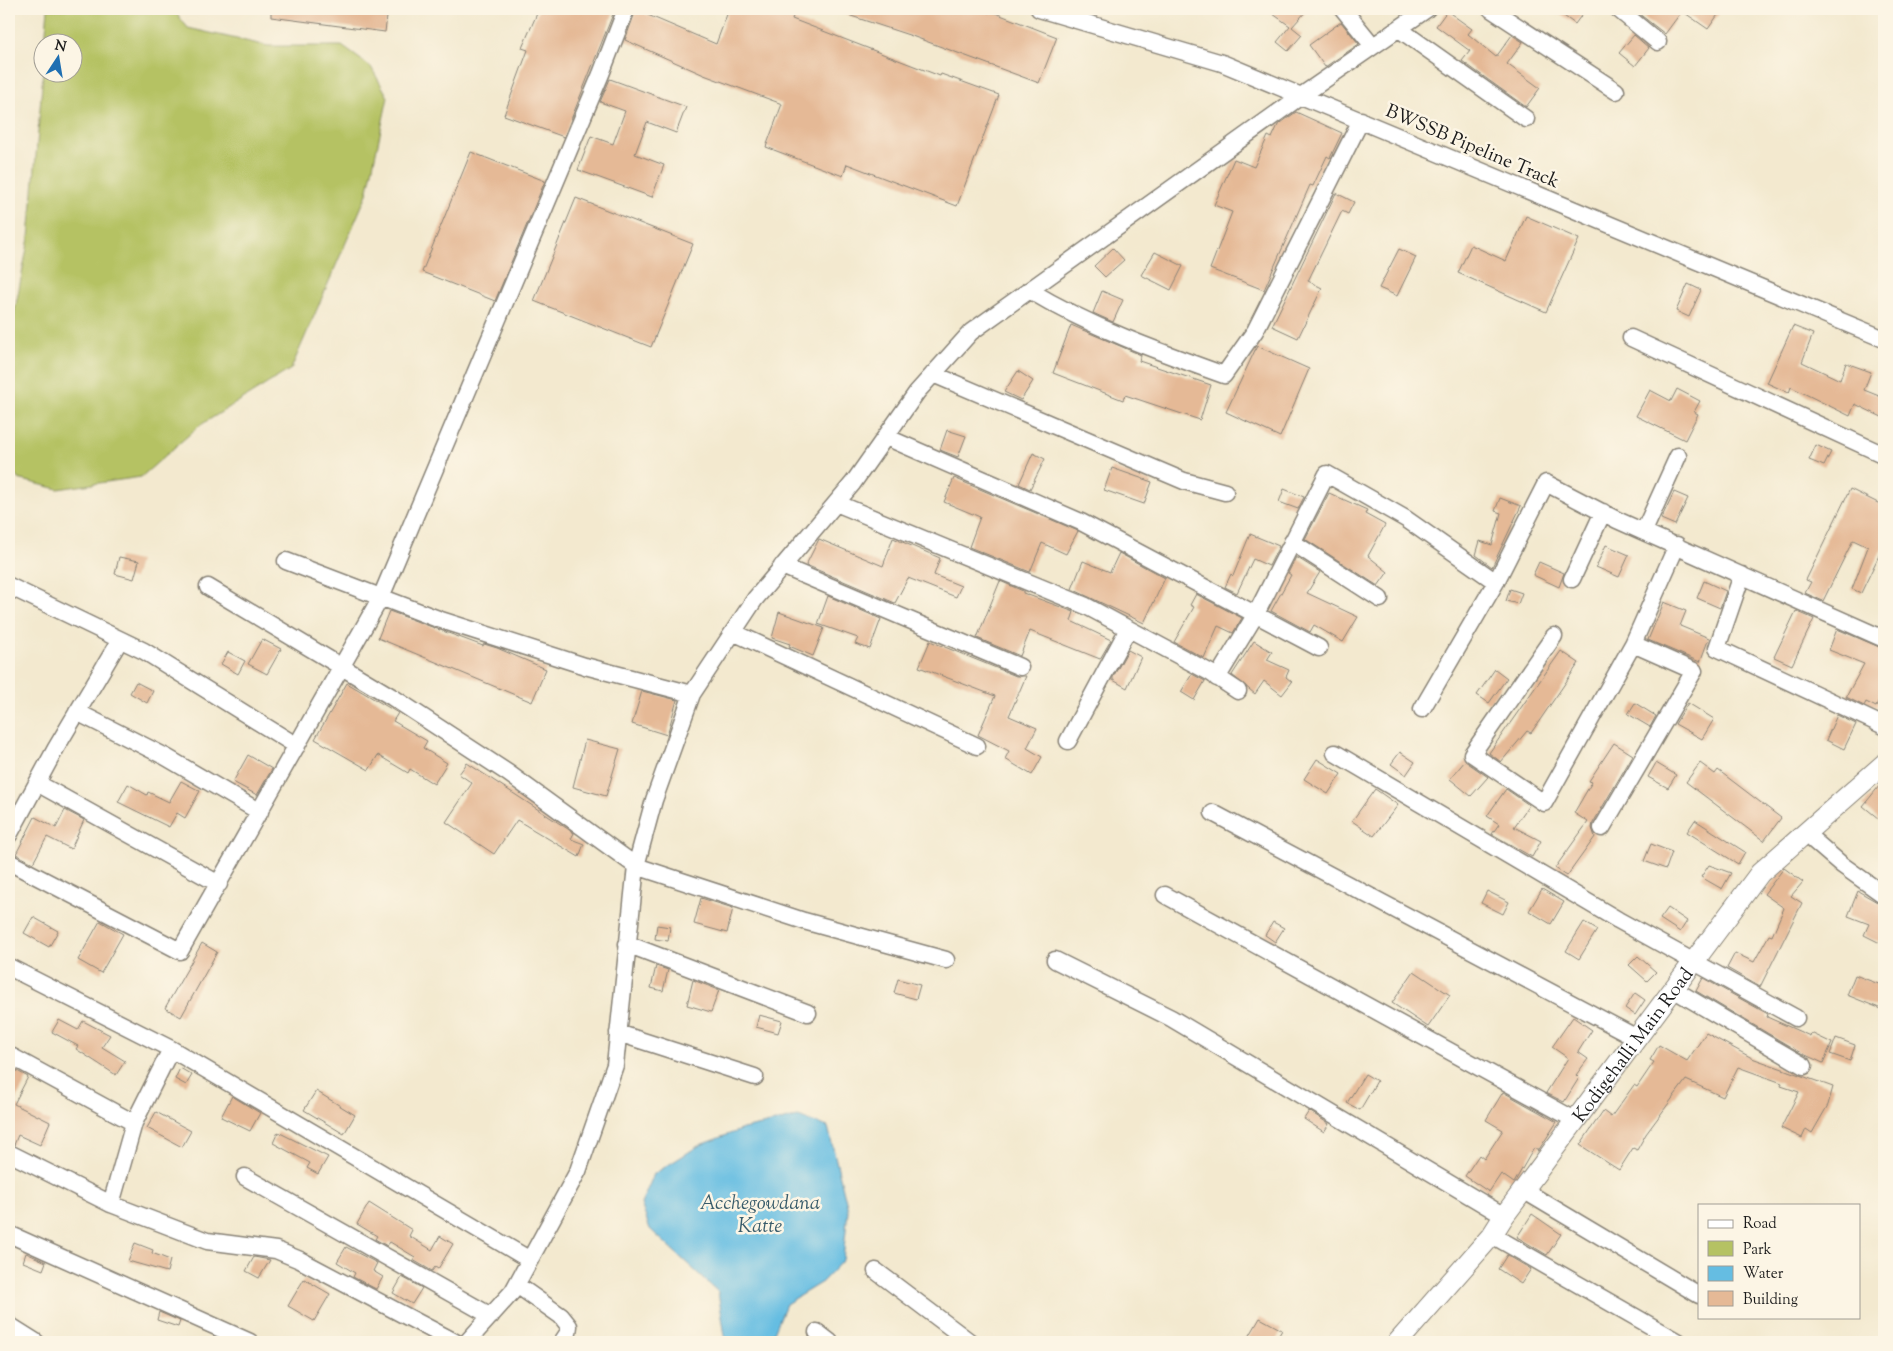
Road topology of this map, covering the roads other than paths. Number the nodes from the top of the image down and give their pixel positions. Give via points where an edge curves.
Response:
1 (626, 9) edge
2 (1039, 9) edge
3 (1343, 9) edge
4 (1427, 9) edge
5 (1491, 9) edge
6 (1618, 9) edge
7 (1409, 14) edge
8 (1399, 28) junction
9 (1658, 42) dead end
10 (1373, 46) junction
11 (1616, 91) dead end
12 (1301, 96) junction
13 (1526, 119) dead end
14 (1360, 120) junction
15 (1029, 290) junction
16 (1631, 338) dead end
17 (1884, 339) edge
18 (933, 374) junction
19 (886, 437) junction
20 (1884, 455) edge
21 (1678, 456) dead end
22 (1225, 492) dead end
23 (836, 503) junction
24 (1603, 512) junction
25 (1644, 532) junction
26 (1292, 542) junction
27 (1676, 545) junction
28 (286, 561) dead end
29 (782, 566) junction
30 (1742, 575) junction
31 (1572, 578) dead end
32 (1496, 582) junction
33 (9, 586) edge
34 (208, 587) dead end
35 (381, 597) junction
36 (1380, 599) dead end
37 (1256, 614) junction
38 (1128, 629) junction
39 (733, 632) junction
40 (1554, 636) dead end
41 (1884, 639) edge
42 (120, 640) junction
43 (1633, 644) junction
44 (1319, 648) dead end
45 (342, 667) junction
46 (1020, 667) dead end
47 (1217, 678) junction
48 (1238, 691) dead end
49 (692, 694) junction
50 (1422, 709) dead end
51 (77, 712) junction
52 (1884, 726) edge
53 (1068, 741) dead end
54 (298, 746) junction
55 (977, 746) dead end
56 (1335, 753) dead end
57 (1884, 764) edge
58 (37, 783) junction
59 (260, 812) junction
60 (1212, 813) dead end
61 (1602, 828) dead end
62 (1805, 833) junction
63 (9, 835) edge
64 (9, 862) edge
65 (636, 866) junction
66 (219, 884) junction
67 (1166, 894) dead end
68 (1884, 895) edge
69 (627, 944) junction
70 (946, 960) dead end
71 (1055, 960) dead end
72 (1694, 962) junction
73 (9, 967) edge
74 (1673, 990) junction
75 (808, 1014) dead end
76 (1796, 1018) dead end
77 (618, 1033) junction
78 (1637, 1038) junction
79 (171, 1049) junction
80 (9, 1055) edge
81 (1804, 1066) dead end
82 (755, 1077) dead end
83 (1575, 1120) junction
84 (134, 1123) junction
85 (9, 1153) edge
86 (245, 1177) dead end
87 (1523, 1190) junction
88 (111, 1204) junction
89 (1504, 1216) junction
90 (9, 1234) edge
91 (1492, 1235) junction
92 (530, 1260) junction
93 (876, 1272) dead end
94 (517, 1285) junction
95 (1698, 1294) edge
96 (491, 1316) junction
97 (10, 1331) edge
98 (817, 1332) dead end
99 (36, 1342) edge
100 (250, 1342) edge
101 (455, 1342) edge
102 (467, 1342) edge
103 (562, 1342) edge
104 (830, 1342) edge
105 (970, 1342) edge
106 (1398, 1342) edge
107 (1679, 1342) edge

1 - 35 street
2 - 12 street, BWSSB Pipeline Track via 1222,62
3 - 10 street
4 - 7 street
5 - 11 street
6 - 9 street
7 - 8 street
8 - 10 street
8 - 13 street
10 - 12 street
12 - 14 street, BWSSB Pipeline Track
12 - 15 street
14 - 15 street via 1255,331 1224,374 1150,349 1061,310
14 - 17 street, BWSSB Pipeline Track
15 - 18 street via 971,332
16 - 20 street
18 - 19 street
18 - 22 street via 1184,481
19 - 23 street
19 - 37 street via 1081,522
21 - 25 street
23 - 29 street
23 - 38 street via 1086,606
24 - 25 street
24 - 31 street
24 - 32 street via 1546,483
25 - 27 street
26 - 32 street via 1327,474 1406,520
26 - 36 street
26 - 37 street
27 - 30 street
27 - 43 street
28 - 35 street
29 - 39 street
29 - 46 street
30 - 41 street
30 - 52 street via 1717,648
32 - 50 street
33 - 42 street
34 - 45 street
35 - 45 street
35 - 49 street via 438,619 576,663
37 - 44 street
37 - 47 street
38 - 47 street
38 - 53 street
39 - 49 street
39 - 55 street
40 - 43 street via 1472,754 1544,802
42 - 51 street
42 - 54 street via 144,651
43 - 61 street via 1694,672
45 - 54 street
45 - 65 street via 508,773
47 - 48 street
49 - 65 street via 654,800
51 - 58 street
51 - 59 street via 166,757
54 - 59 street
56 - 72 street
57 - 62 street, Kodigehalli Main Road
58 - 63 street
58 - 66 street
59 - 66 street
60 - 78 street
62 - 68 street
62 - 72 street, Kodigehalli Main Road via 1760,873
64 - 66 street via 180,951
65 - 69 street
65 - 70 street via 804,921
67 - 83 street
69 - 75 street
69 - 77 street
71 - 89 street via 1171,1018
72 - 74 street, Kodigehalli Main Road
72 - 76 street
73 - 79 street
74 - 78 street, Kodigehalli Main Road
74 - 81 street
77 - 82 street
77 - 92 street via 615,1065 578,1171
78 - 83 street, Kodigehalli Main Road
79 - 84 street
79 - 92 street
80 - 84 street
83 - 87 street, Kodigehalli Main Road
84 - 88 street
85 - 88 street
86 - 96 street
87 - 89 street, Kodigehalli Main Road
87 - 95 street
88 - 101 street via 207,1241 276,1250
89 - 91 street, Kodigehalli Main Road
90 - 100 street
91 - 106 street, Kodigehalli Main Road
91 - 107 street
92 - 94 street
93 - 105 street
94 - 96 street
94 - 103 street via 561,1316 569,1326
96 - 102 street
97 - 99 street
98 - 104 street

